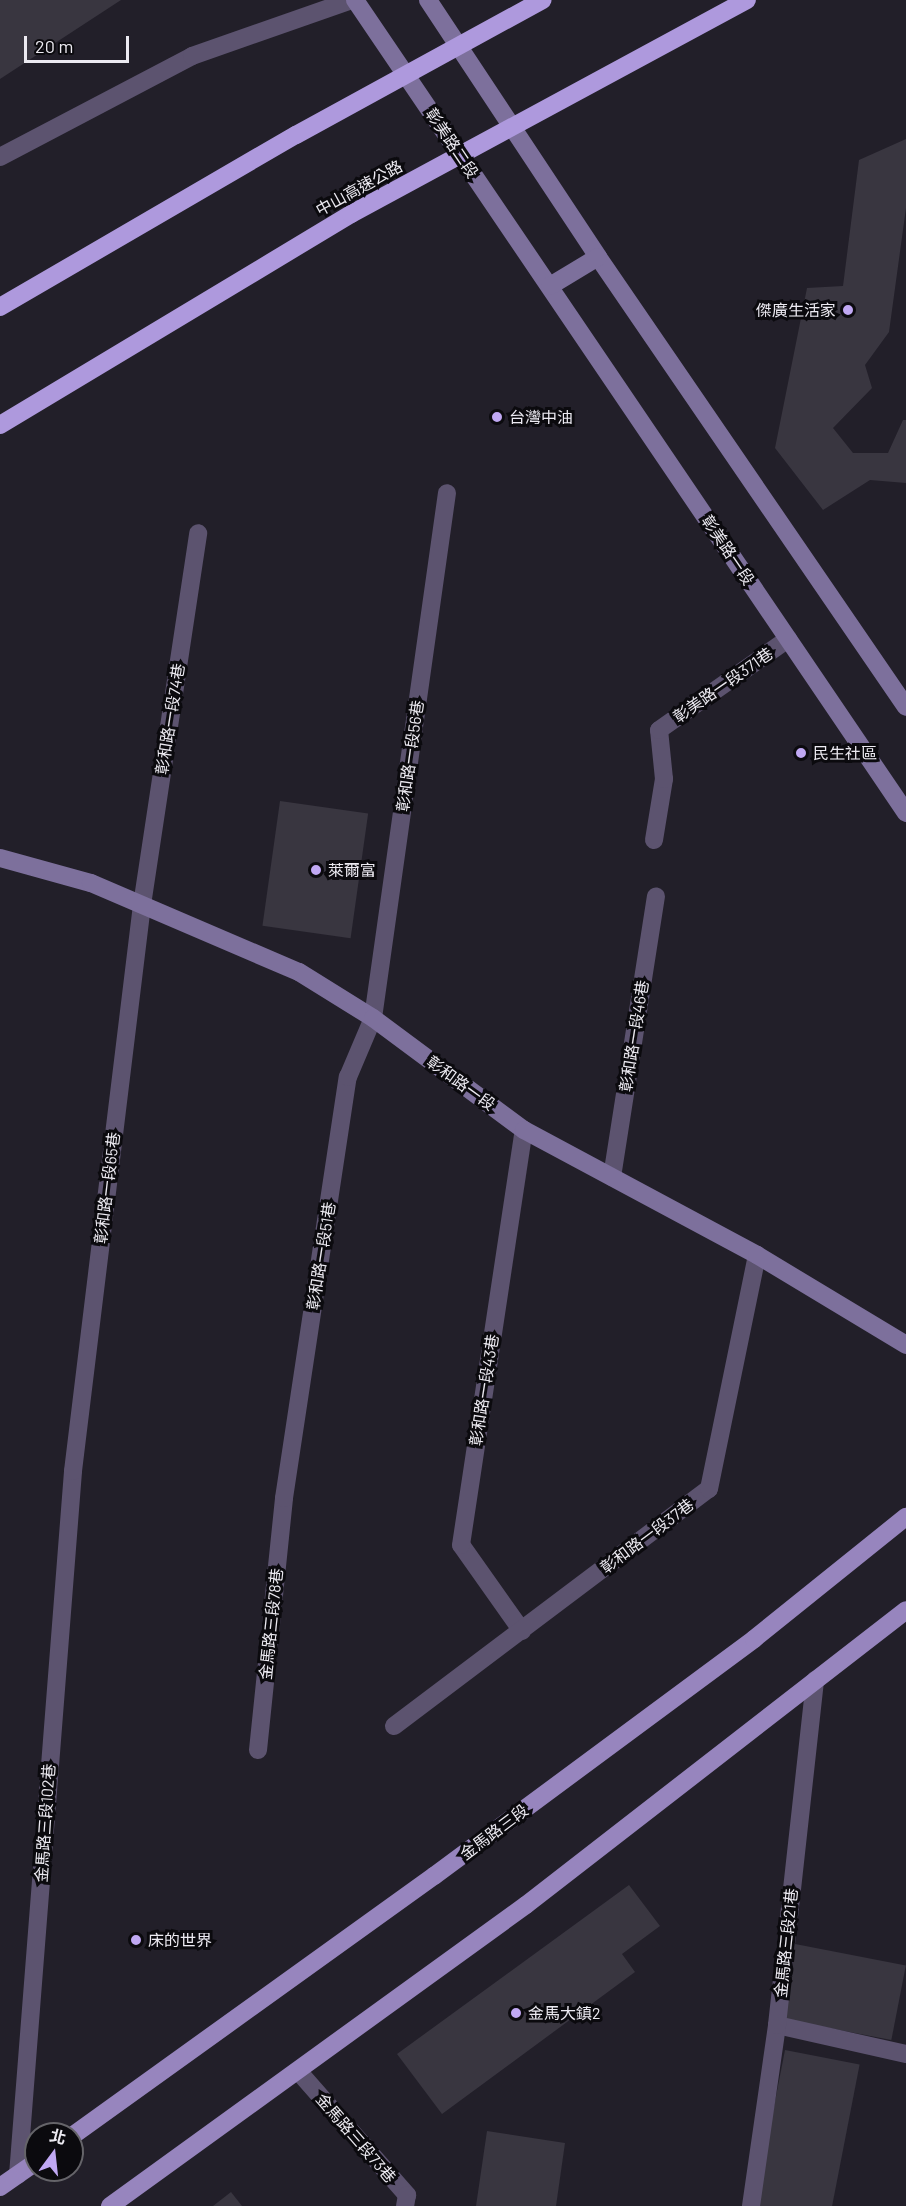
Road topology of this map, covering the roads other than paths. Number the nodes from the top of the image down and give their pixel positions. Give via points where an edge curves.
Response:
1 (354, 0) edge
2 (428, 0) edge
3 (543, 0) edge
4 (747, 0) edge
5 (0, 157) edge
6 (598, 257) junction
7 (550, 286) junction
8 (0, 307) edge
9 (0, 425) edge
10 (447, 493) dead end
11 (198, 533) dead end
12 (788, 639) junction
13 (906, 706) edge
14 (906, 813) edge
15 (654, 840) dead end
16 (0, 858) edge
17 (656, 896) dead end
18 (142, 904) junction
19 (373, 1018) junction
20 (524, 1130) junction
21 (612, 1177) junction
22 (757, 1255) junction
23 (906, 1346) edge
24 (73, 1471) joint
25 (284, 1498) joint
26 (906, 1517) edge
27 (906, 1610) edge
28 (522, 1631) junction
29 (815, 1680) junction
30 (394, 1726) dead end
31 (258, 1750) dead end
32 (777, 2025) junction
33 (906, 2054) edge
34 (299, 2072) junction
35 (84, 2127) edge
36 (24, 2171) edge
37 (18, 2175) junction
38 (0, 2187) edge
39 (110, 2206) edge
40 (405, 2206) edge
41 (751, 2206) edge

1 - 5 lane via 192,57
1 - 7 main road, 彰美路二段
2 - 6 main road
3 - 8 highway via 296,135
4 - 9 highway, 中山高速公路 via 351,214
6 - 7 main road
6 - 13 main road
7 - 12 main road, 彰美路一段
10 - 19 lane, 彰和路一段56巷
11 - 18 lane, 彰和路一段74巷
12 - 14 main road, 彰美路一段
12 - 15 lane, 彰美路一段371巷 via 659,730 664,779
16 - 18 main road, 彰和路一段 via 91,883
17 - 21 lane, 彰和路一段46巷
18 - 19 main road, 彰和路一段 via 300,972
18 - 24 lane, 彰和路一段65巷
19 - 20 main road, 彰和路一段
19 - 25 lane, 彰和路一段51巷 via 348,1077
20 - 21 main road, 彰和路一段
20 - 28 lane, 彰和路一段43巷 via 461,1545
21 - 22 main road, 彰和路一段
22 - 23 main road, 彰和路一段
22 - 28 lane, 彰和路一段37巷 via 709,1489
24 - 37 lane, 金馬路三段102巷
25 - 31 lane, 金馬路三段78巷
26 - 35 main road, 金馬路三段 via 735,1653
27 - 29 main road
28 - 30 lane, 彰和路一段37巷
29 - 32 lane, 金馬路三段21巷
29 - 34 main road via 526,1905
32 - 33 lane
32 - 41 lane, 金馬路三段21巷
34 - 39 main road
34 - 40 lane, 金馬路三段73巷 via 407,2195
36 - 37 main road
37 - 38 main road

